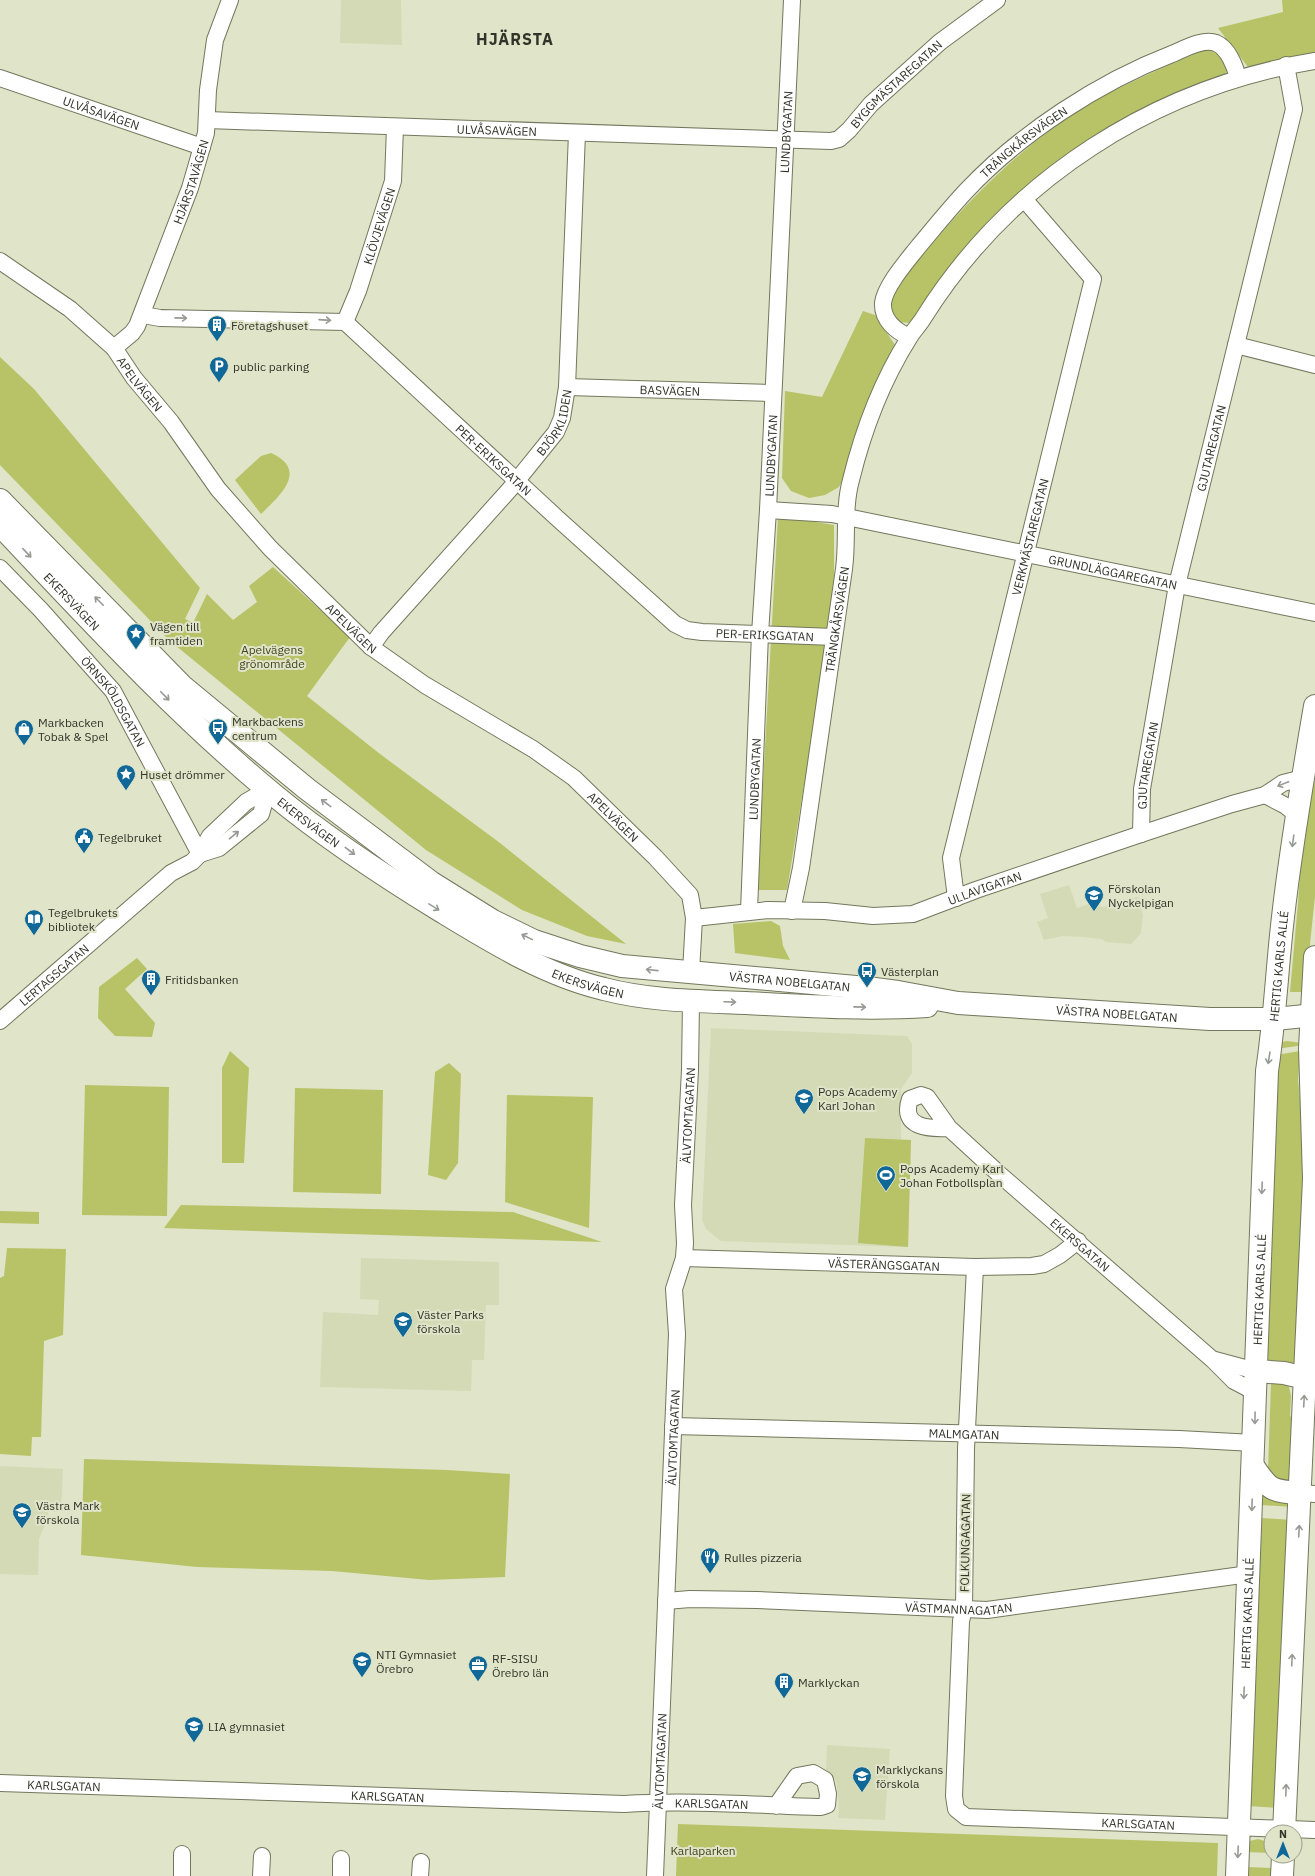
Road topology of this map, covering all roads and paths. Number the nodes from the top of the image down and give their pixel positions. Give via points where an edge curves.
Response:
1 (230, 0) edge
2 (792, 0) edge
3 (997, 0) edge
4 (1315, 61) edge
5 (1286, 66) junction
6 (0, 78) edge
7 (1238, 78) junction
8 (207, 120) junction
9 (395, 127) junction
10 (577, 133) junction
11 (786, 140) junction
12 (202, 147) junction
13 (1024, 199) junction
14 (0, 261) edge
15 (142, 315) junction
16 (345, 322) junction
17 (909, 337) junction
18 (1236, 344) junction
19 (114, 348) junction
20 (1315, 365) edge
21 (567, 387) junction
22 (773, 392) junction
23 (516, 480) junction
24 (0, 500) edge
25 (768, 510) junction
26 (847, 517) junction
27 (0, 525) edge
28 (1026, 554) junction
29 (0, 568) edge
30 (56, 571) junction
31 (1177, 585) junction
32 (1315, 613) edge
33 (760, 634) junction
34 (834, 637) junction
35 (371, 647) junction
36 (145, 662) junction
37 (1315, 706) edge
38 (285, 772) junction
39 (1303, 778) junction
40 (268, 789) junction
41 (1265, 795) junction
42 (1297, 815) junction
43 (1141, 834) junction
44 (200, 854) junction
45 (956, 898) junction
46 (749, 911) junction
47 (792, 911) junction
48 (694, 918) junction
49 (1315, 957) edge
50 (691, 972) junction
51 (691, 1001) junction
52 (958, 1004) junction
53 (1275, 1019) junction
54 (0, 1021) edge
55 (1313, 1024) edge
56 (949, 1128) dead end
57 (1078, 1241) junction
58 (684, 1258) junction
59 (975, 1267) junction
60 (1312, 1273) edge
61 (1213, 1360) junction
62 (1256, 1371) junction
63 (1305, 1378) junction
64 (1255, 1392) junction
65 (673, 1426) junction
66 (967, 1434) junction
67 (1254, 1443) junction
68 (1253, 1466) junction
69 (1308, 1468) edge
70 (1308, 1494) edge
71 (1249, 1574) junction
72 (666, 1601) junction
73 (964, 1609) junction
74 (0, 1783) edge
75 (658, 1802) junction
76 (776, 1806) dead end
77 (962, 1815) joint
78 (1284, 1824) edge
79 (1239, 1827) junction
80 (1263, 1829) edge
81 (1303, 1830) edge
82 (1315, 1830) edge
83 (182, 1854) dead end
84 (262, 1856) dead end
85 (341, 1859) dead end
86 (1283, 1864) edge
87 (182, 1876) edge
88 (262, 1876) edge
89 (340, 1876) edge
90 (654, 1876) edge
91 (1237, 1876) edge
92 (1282, 1876) edge

1 - 8 street, HJÄRSTAVÄGEN via 215,40
2 - 11 street, LUNDBYGATAN
3 - 11 street, BYGGMÄSTAREGATAN via 934,46 871,104 839,139
4 - 5 street, TRÄNGKÅRSVÄGEN
5 - 7 street, TRÄNGKÅRSVÄGEN
5 - 18 street, GJUTAREGATAN via 1294,109
6 - 12 street, ULVÅSAVÄGEN
7 - 13 street, TRÄNGKÅRSVÄGEN via 1184,98 1119,131 1056,170
7 - 17 street, TRÄNGKÅRSVÄGEN via 1235,67 1225,51 1216,43 1205,42 1149,63 1113,82 1077,103 1020,143 968,189 939,221 884,296 883,306 888,321 896,331
8 - 9 street, ULVÅSAVÄGEN
8 - 12 street, HJÄRSTAVÄGEN
9 - 10 street, ULVÅSAVÄGEN
9 - 16 street, KLÖVJEVÄGEN via 393,181 358,291
10 - 11 street, ULVÅSAVÄGEN
10 - 21 street, BJÖRKLIDEN
11 - 22 street, LUNDBYGATAN
12 - 15 street, HJÄRSTAVÄGEN via 190,188
13 - 17 street, TRÄNGKÅRSVÄGEN via 958,267
13 - 28 street, VERKMÄSTAREGATAN via 1093,279
14 - 19 street, APELVÄGEN via 70,309
15 -> 16 street via 160,318
15 - 19 street, HJÄRSTAVÄGEN via 132,333
16 - 23 street, PER-ERIKSGATAN
17 - 26 street, TRÄNGKÅRSVÄGEN via 866,431 850,484
18 - 20 street
18 - 31 street, GJUTAREGATAN
19 - 35 street, APELVÄGEN via 134,378 171,422 218,490 270,548
21 - 22 street, BASVÄGEN
21 - 23 street, BJÖRKLIDEN via 562,418 556,432
22 - 25 street, LUNDBYGATAN
23 - 33 street, PER-ERIKSGATAN via 675,624 687,630 702,632
23 - 35 street, BJÖRKLIDEN
24 - 30 main road, EKERSVÄGEN
25 - 26 street, GRUNDLÄGGAREGATAN
25 - 33 street, LUNDBYGATAN
26 - 28 street, GRUNDLÄGGAREGATAN
26 - 34 street, TRÄNGKÅRSVÄGEN via 844,564
27 -> 30 main road, EKERSVÄGEN
28 - 31 street, GRUNDLÄGGAREGATAN
28 - 45 street, VERKMÄSTAREGATAN via 951,858
29 - 44 street, ÖRNSKÖLDSGATAN via 113,691
30 - 36 main road, EKERSVÄGEN
31 - 32 street, GRUNDLÄGGAREGATAN
31 - 43 street, GJUTAREGATAN via 1142,789
33 - 34 street, PER-ERIKSGATAN
33 - 46 street, LUNDBYGATAN
34 - 47 street, TRÄNGKÅRSVÄGEN via 802,860
35 - 48 street, APELVÄGEN via 425,685 533,749 574,778 690,895
36 - 38 main road, EKERSVÄGEN via 182,686
36 -> 40 main road, EKERSVÄGEN via 170,701
37 - 39 main road, HERTIG KARLS ALLÉ
38 - 40 main road
50 -> 38 main road, EKERSVÄGEN via 622,966 580,956 534,941 493,921 432,883
39 -> 41 street, ULLAVIGATAN via 1283,783
39 - 42 main road, HERTIG KARLS ALLÉ
40 - 44 street, LERTAGSGATAN via 246,802 210,836
40 -> 51 main road, EKERSVÄGEN via 384,876 474,932 555,974 604,989 654,998
41 - 42 street
41 - 43 street, ULLAVIGATAN
42 -> 53 main road, HERTIG KARLS ALLÉ via 1283,923
43 - 45 street, ULLAVIGATAN
44 - 54 street, LERTAGSGATAN via 192,862 171,873
45 - 47 street, ULLAVIGATAN via 913,914 895,916
46 - 47 street, ULLAVIGATAN
46 - 48 street, ULLAVIGATAN
48 - 50 street, APELVÄGEN
49 - 55 main road
50 - 51 main road
50 - 52 main road, VÄSTRA NOBELGATAN via 873,989
51 -> 52 main road, VÄSTRA NOBELGATAN via 899,1008
51 - 58 street, ÄLVTOMTAGATAN via 683,1205
52 - 53 main road, VÄSTRA NOBELGATAN via 1210,1019
53 - 55 main road, VÄSTRA NOBELGATAN
53 -> 62 main road, HERTIG KARLS ALLÉ via 1267,1071
55 - 60 main road
56 - 57 street, EKERSGATAN
57 - 59 street, VÄSTERÄNGSGATAN via 1044,1264
57 - 61 street, EKERSGATAN
58 - 59 street, VÄSTERÄNGSGATAN
58 - 65 street, ÄLVTOMTAGATAN via 674,1288 677,1334
59 - 66 street, FOLKUNGAGATAN
60 - 63 main road
61 - 62 street, EKERSGATAN
61 - 64 street, EKERSGATAN via 1234,1381
62 - 63 main road
62 - 64 main road, HERTIG KARLS ALLÉ
69 -> 63 main road
64 -> 67 main road, HERTIG KARLS ALLÉ
65 - 66 street, MALMGATAN
65 - 72 street, ÄLVTOMTAGATAN
66 - 67 street, MALMGATAN
66 - 73 street, FOLKUNGAGATAN
67 - 68 main road, HERTIG KARLS ALLÉ
68 - 70 main road via 1266,1485 1281,1492
68 -> 71 main road, HERTIG KARLS ALLÉ
69 - 70 main road
78 -> 70 main road
71 - 73 street, VÄSTMANNAGATAN via 986,1610
71 -> 79 main road, HERTIG KARLS ALLÉ
72 - 73 street, VÄSTMANNAGATAN via 690,1599
72 - 75 street, ÄLVTOMTAGATAN
73 - 77 street, FOLKUNGAGATAN via 961,1621 954,1803
74 - 75 street, KARLSGATAN via 624,1804
75 - 76 street, KARLSGATAN
75 - 90 street, ÄLVTOMTAGATAN
77 - 79 street, KARLSGATAN
79 - 80 street, KARLSGATAN
79 -> 91 main road, HERTIG KARLS ALLÉ
81 - 82 street, KARLSGATAN
83 - 87 street
84 - 88 street
85 - 89 street
86 - 92 main road

